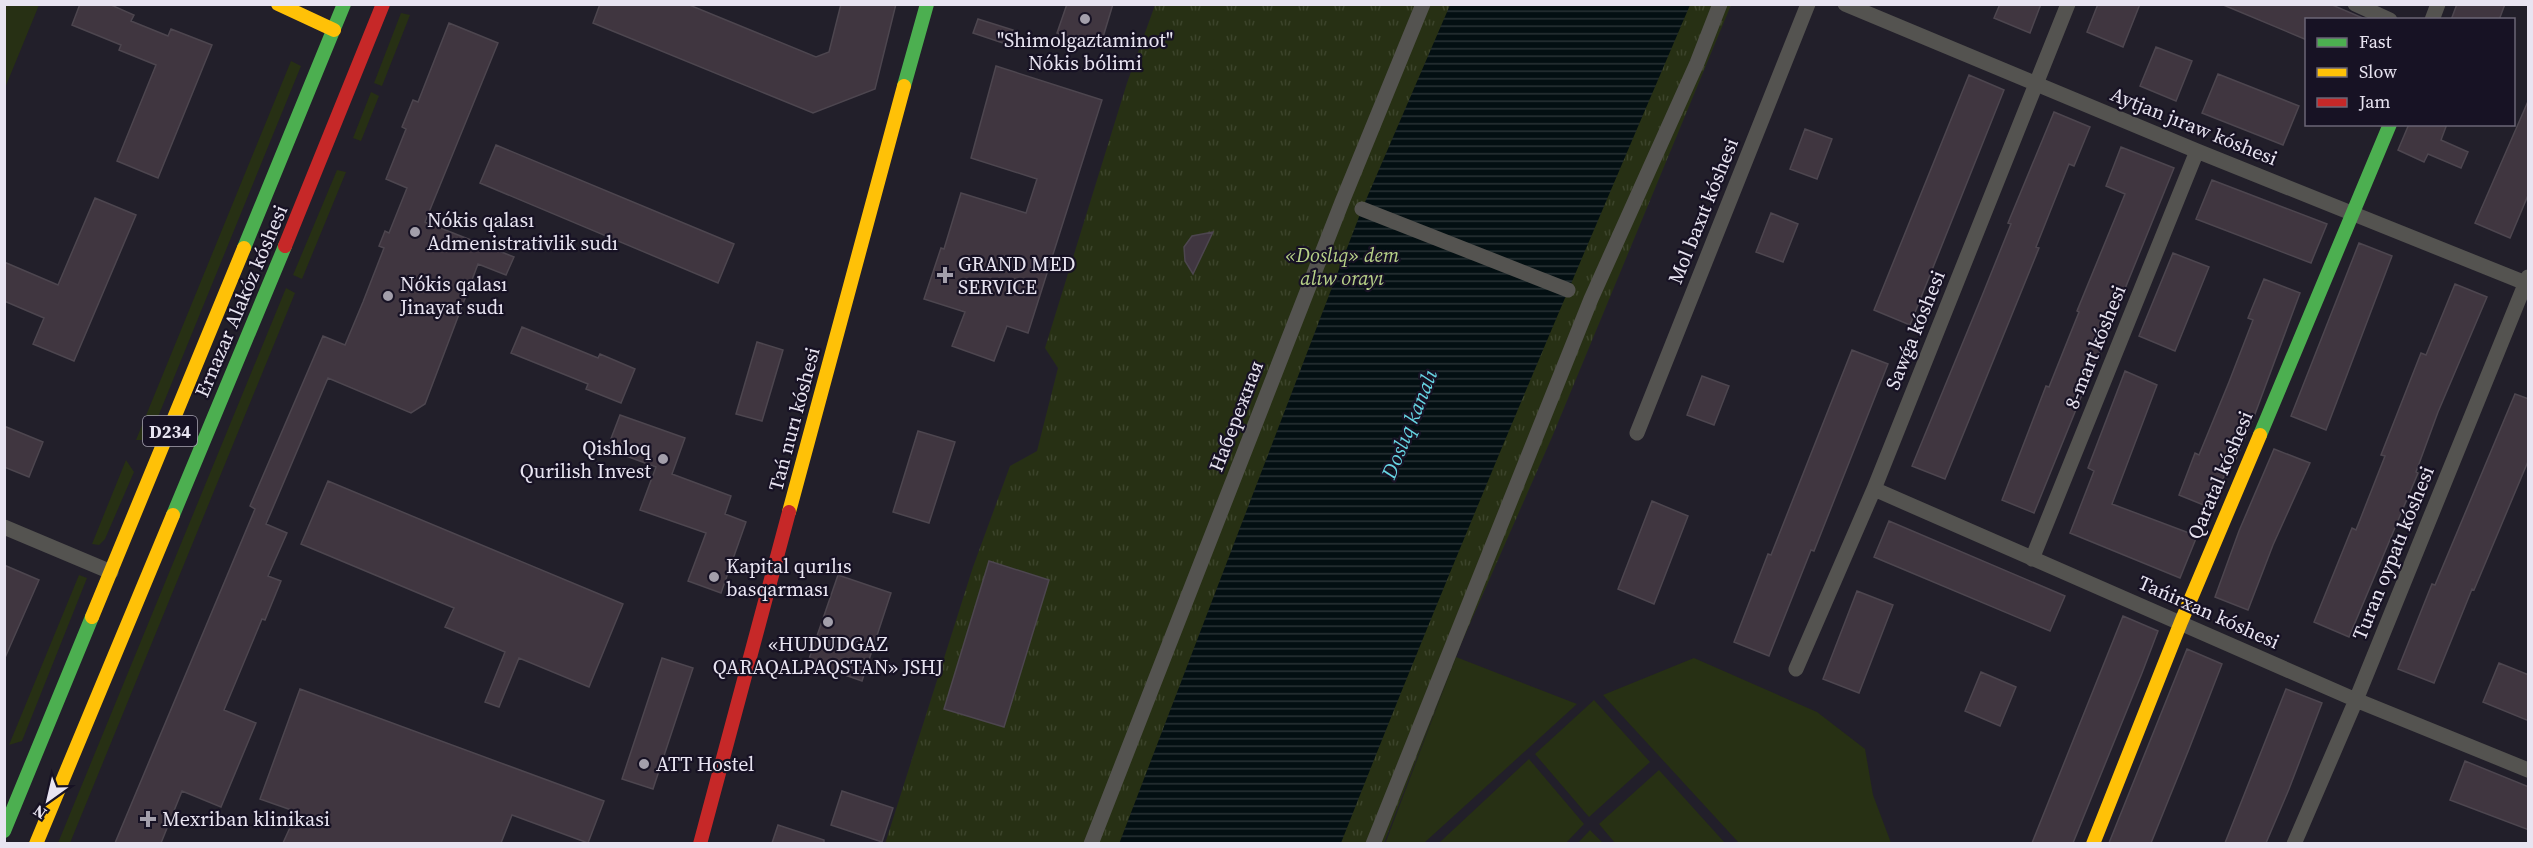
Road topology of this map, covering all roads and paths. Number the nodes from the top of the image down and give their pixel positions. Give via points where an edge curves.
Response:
1 (278, 4) edge
2 (344, 4) edge
3 (927, 4) edge
4 (1423, 4) edge
5 (1720, 4) edge
6 (1808, 4) edge
7 (1845, 4) edge
8 (2068, 4) edge
9 (2355, 4) edge
10 (381, 6) edge
11 (2386, 18) edge
12 (334, 30) junction
13 (2035, 83) junction
14 (2389, 126) edge
15 (2197, 151) junction
16 (1362, 209) dead end
17 (2354, 214) junction
18 (2528, 281) edge
19 (1568, 290) dead end
20 (182, 401) junction
21 (214, 416) junction
22 (1637, 433) dead end
23 (152, 475) junction
24 (183, 488) junction
25 (1874, 489) junction
26 (4, 527) edge
27 (2032, 560) junction
28 (111, 572) junction
29 (2181, 622) junction
30 (1796, 669) dead end
31 (2356, 700) junction
32 (2529, 770) edge
33 (4, 831) edge
34 (36, 843) edge
35 (700, 843) edge
36 (1091, 843) edge
37 (1373, 843) edge
38 (2093, 843) edge
39 (2294, 843) edge

1 - 12 main road
2 - 12 main road, Ernazar Alakóz kóshesi / D234
3 - 35 main road, Tań nurı kóshesi
4 - 36 street, Набережная via 1337,213
5 - 37 street via 1591,300
6 - 22 street, Mol baxıt kóshesi
7 - 13 street, Aytjan jıraw kóshesi
8 - 13 street, Sawǵa kóshesi
9 - 11 street
10 - 21 main road, Ernazar Alakóz kóshesi / D234
12 - 20 main road, Ernazar Alakóz kóshesi / D234
13 - 15 street, Aytjan jıraw kóshesi
13 - 25 street, Sawǵa kóshesi
14 - 17 main road, Qaratal kóshesi
15 - 17 street, Aytjan jıraw kóshesi
15 - 27 street, 8-mart kóshesi
16 - 19 street
17 - 18 street, Aytjan jıraw kóshesi
17 - 29 main road, Qaratal kóshesi
18 - 31 street, Turan oypatı kóshesi
20 - 21 main road via 184,412 193,419 204,421
20 - 23 main road, Ernazar Alakóz kóshesi / D234
21 - 24 main road, Ernazar Alakóz kóshesi / D234
23 - 24 main road via 162,468 173,469 182,477
23 - 28 main road, Ernazar Alakóz kóshesi / D234
24 - 34 main road, Ernazar Alakóz kóshesi / D234
25 - 27 street, Tańirxan kóshesi
25 - 30 street, Sawǵa kóshesi
26 - 28 street
27 - 29 street, Tańirxan kóshesi
28 - 33 main road, Ernazar Alakóz kóshesi / D234
29 - 31 street, Tańirxan kóshesi
29 - 38 main road, Qaratal kóshesi
31 - 32 street, Tańirxan kóshesi
31 - 39 street, Turan oypatı kóshesi

